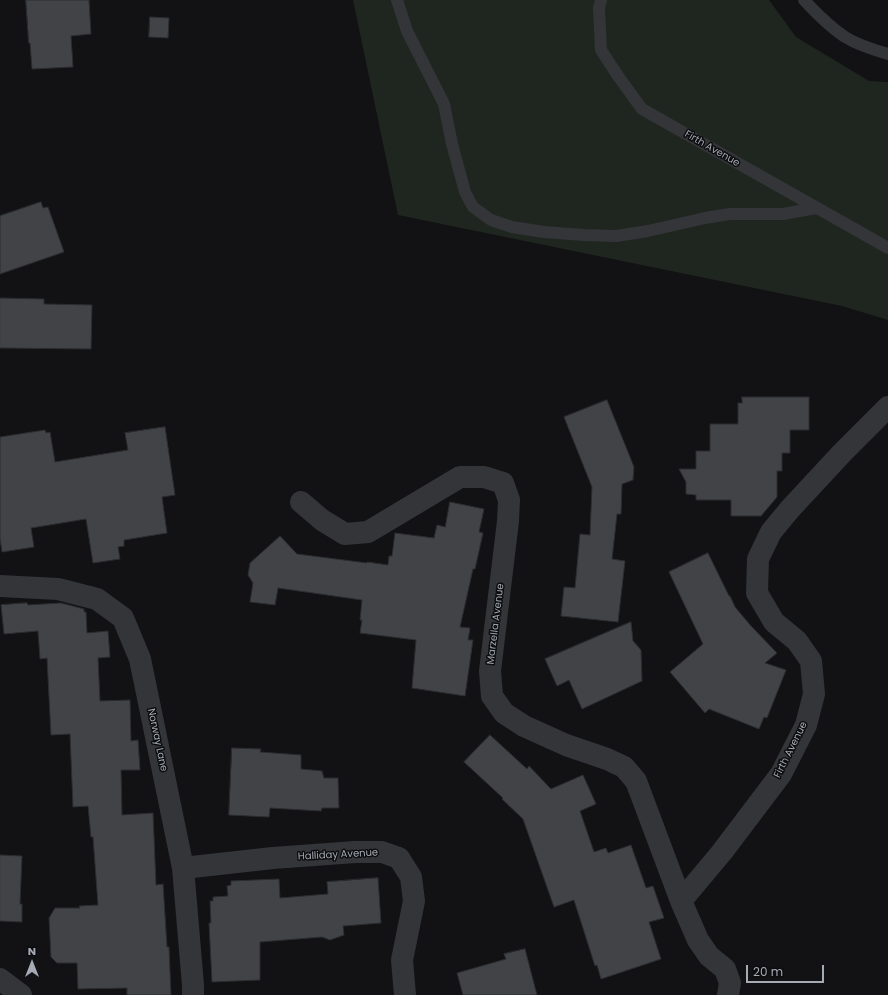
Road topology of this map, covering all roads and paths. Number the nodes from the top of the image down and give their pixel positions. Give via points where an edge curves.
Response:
1 (397, 0) edge
2 (601, 0) edge
3 (804, 0) edge
4 (888, 54) edge
5 (816, 208) junction
6 (888, 248) edge
7 (888, 407) edge
8 (301, 502) dead end
9 (0, 586) edge
10 (183, 868) junction
11 (681, 901) junction
12 (0, 980) edge
13 (21, 995) edge
14 (193, 995) edge
15 (405, 995) edge
16 (728, 995) edge

1 - 5 lane via 407,31 444,104 465,192 473,207 491,220 512,227 544,232 616,236 648,232 730,214 783,214
2 - 5 lane, Firth Avenue via 601,50 642,109
3 - 4 lane via 846,37
5 - 6 lane, Firth Avenue
7 - 11 street, Firth Avenue via 790,509 772,532 758,559 757,593 774,622 797,641 811,661 814,694 806,725 781,774
8 - 11 street, Marzella Avenue via 322,520 345,534 368,532 460,477 484,477 503,483 509,500 490,671 492,696 504,714 524,726 624,767 636,781
9 - 10 street, Norway Lane via 58,589 97,598 123,618 140,659
10 - 14 street, Norway Lane
10 - 15 street, Halliday Avenue via 355,852 382,852 399,858 411,877 414,901 402,960
11 - 16 street via 698,940 709,956 724,969 730,983
12 - 13 street

